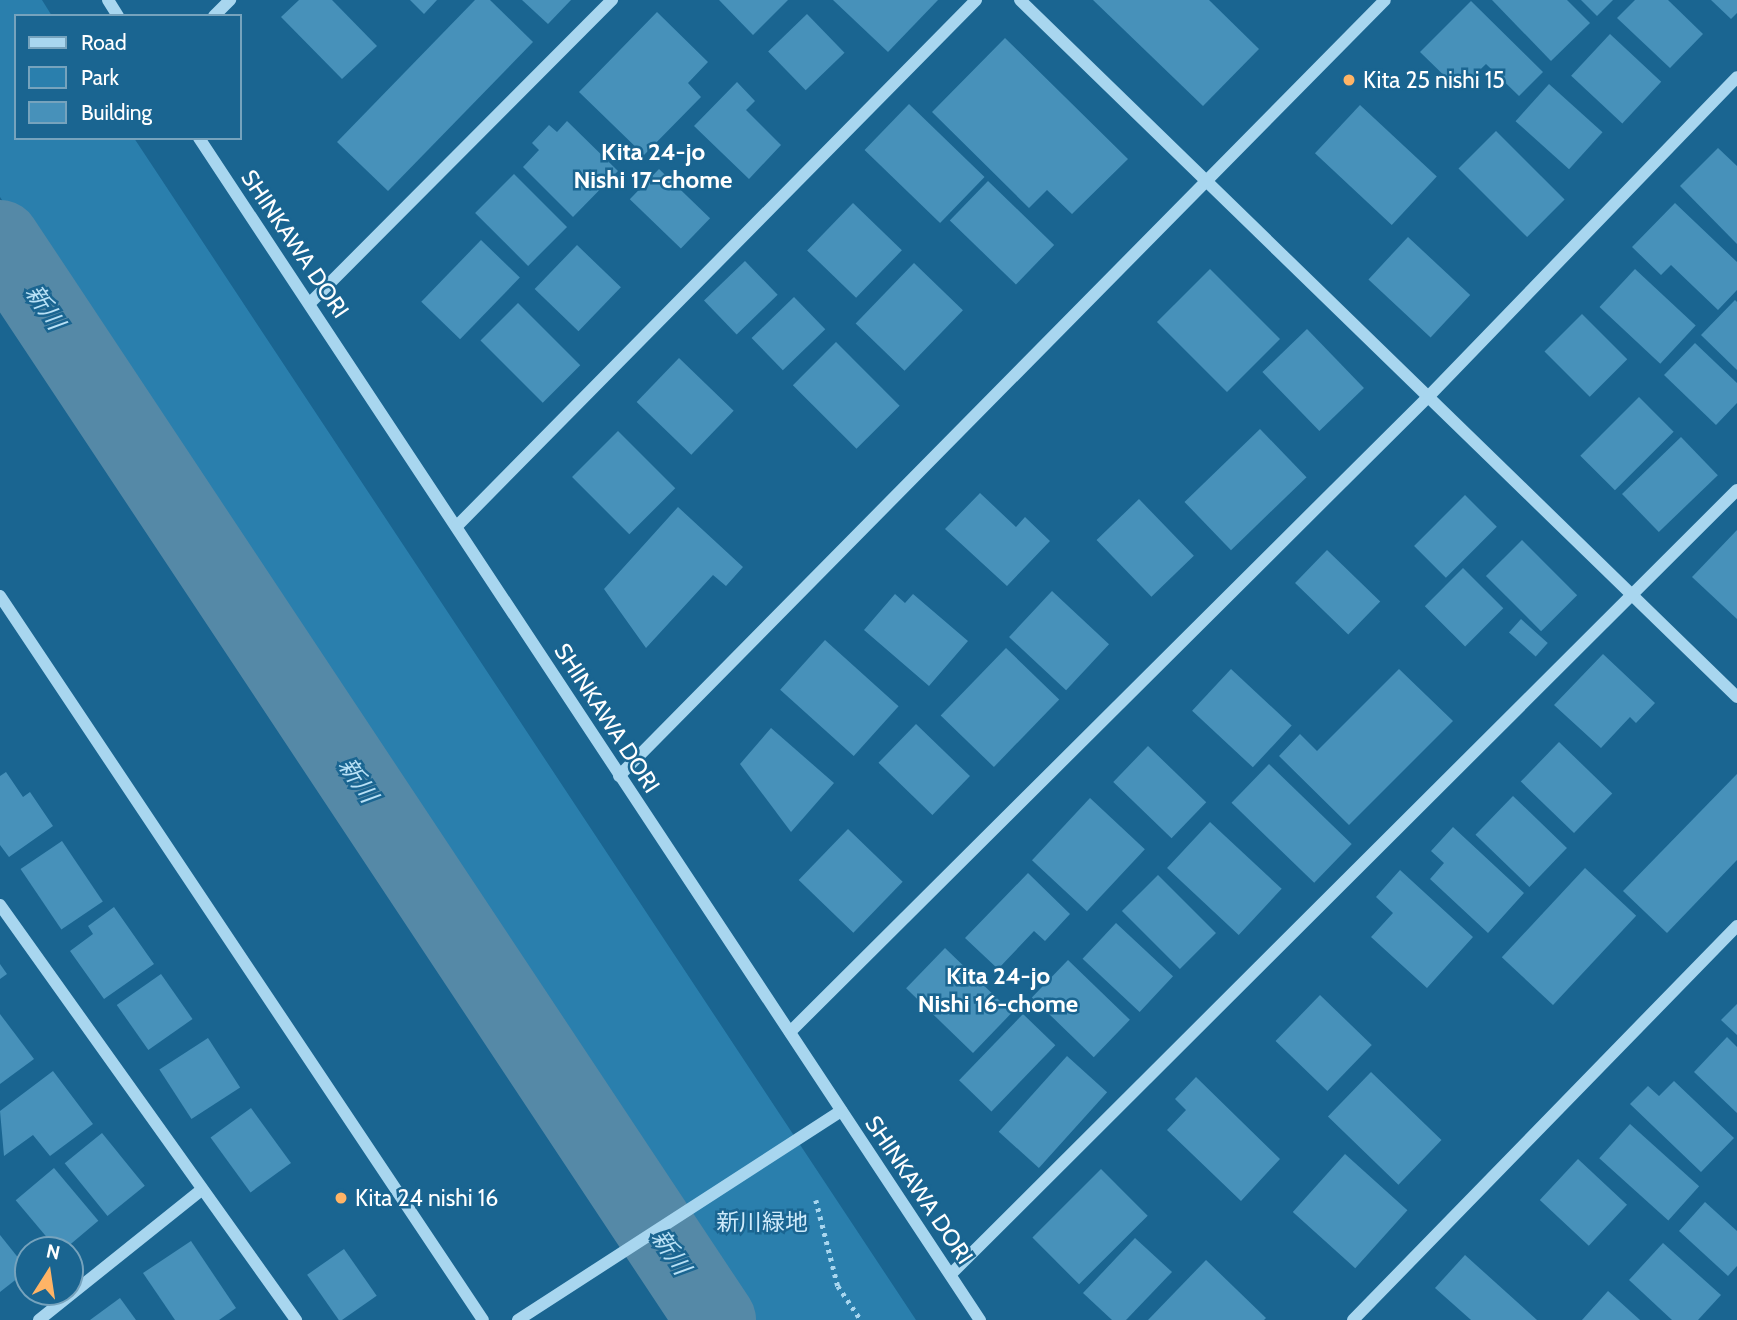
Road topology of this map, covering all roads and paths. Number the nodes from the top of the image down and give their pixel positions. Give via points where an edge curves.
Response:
1 (230, 0) edge
2 (612, 0) edge
3 (976, 0) edge
4 (1020, 0) edge
5 (1385, 0) edge
6 (216, 14) edge
7 (1737, 77) edge
8 (200, 140) edge
9 (1207, 181) junction
10 (310, 303) junction
11 (1429, 396) junction
12 (1737, 490) edge
13 (457, 526) junction
14 (0, 596) edge
15 (1634, 596) junction
16 (1737, 697) edge
17 (619, 776) junction
18 (0, 905) edge
19 (1737, 926) edge
20 (790, 1032) junction
21 (841, 1111) junction
22 (201, 1190) junction
23 (816, 1200) dead end
24 (951, 1274) junction
25 (39, 1320) edge
26 (296, 1320) edge
27 (483, 1320) edge
28 (517, 1320) edge
29 (861, 1320) edge
30 (980, 1320) edge
31 (1353, 1320) edge

1 - 6 street
2 - 10 street
3 - 13 street
4 - 9 street
5 - 9 street
7 - 11 street
8 - 10 street, SHINKAWA DORI
9 - 11 street
9 - 17 street
10 - 13 street, SHINKAWA DORI
11 - 15 street
11 - 20 street
12 - 15 street
13 - 17 street, SHINKAWA DORI
14 - 27 street
15 - 16 street
15 - 24 street
17 - 20 street, SHINKAWA DORI
18 - 22 street
19 - 31 street
20 - 21 street, SHINKAWA DORI
21 - 24 street, SHINKAWA DORI
21 - 28 street
22 - 25 street
22 - 26 street
23 - 29 path via 838,1286
24 - 30 street, SHINKAWA DORI

